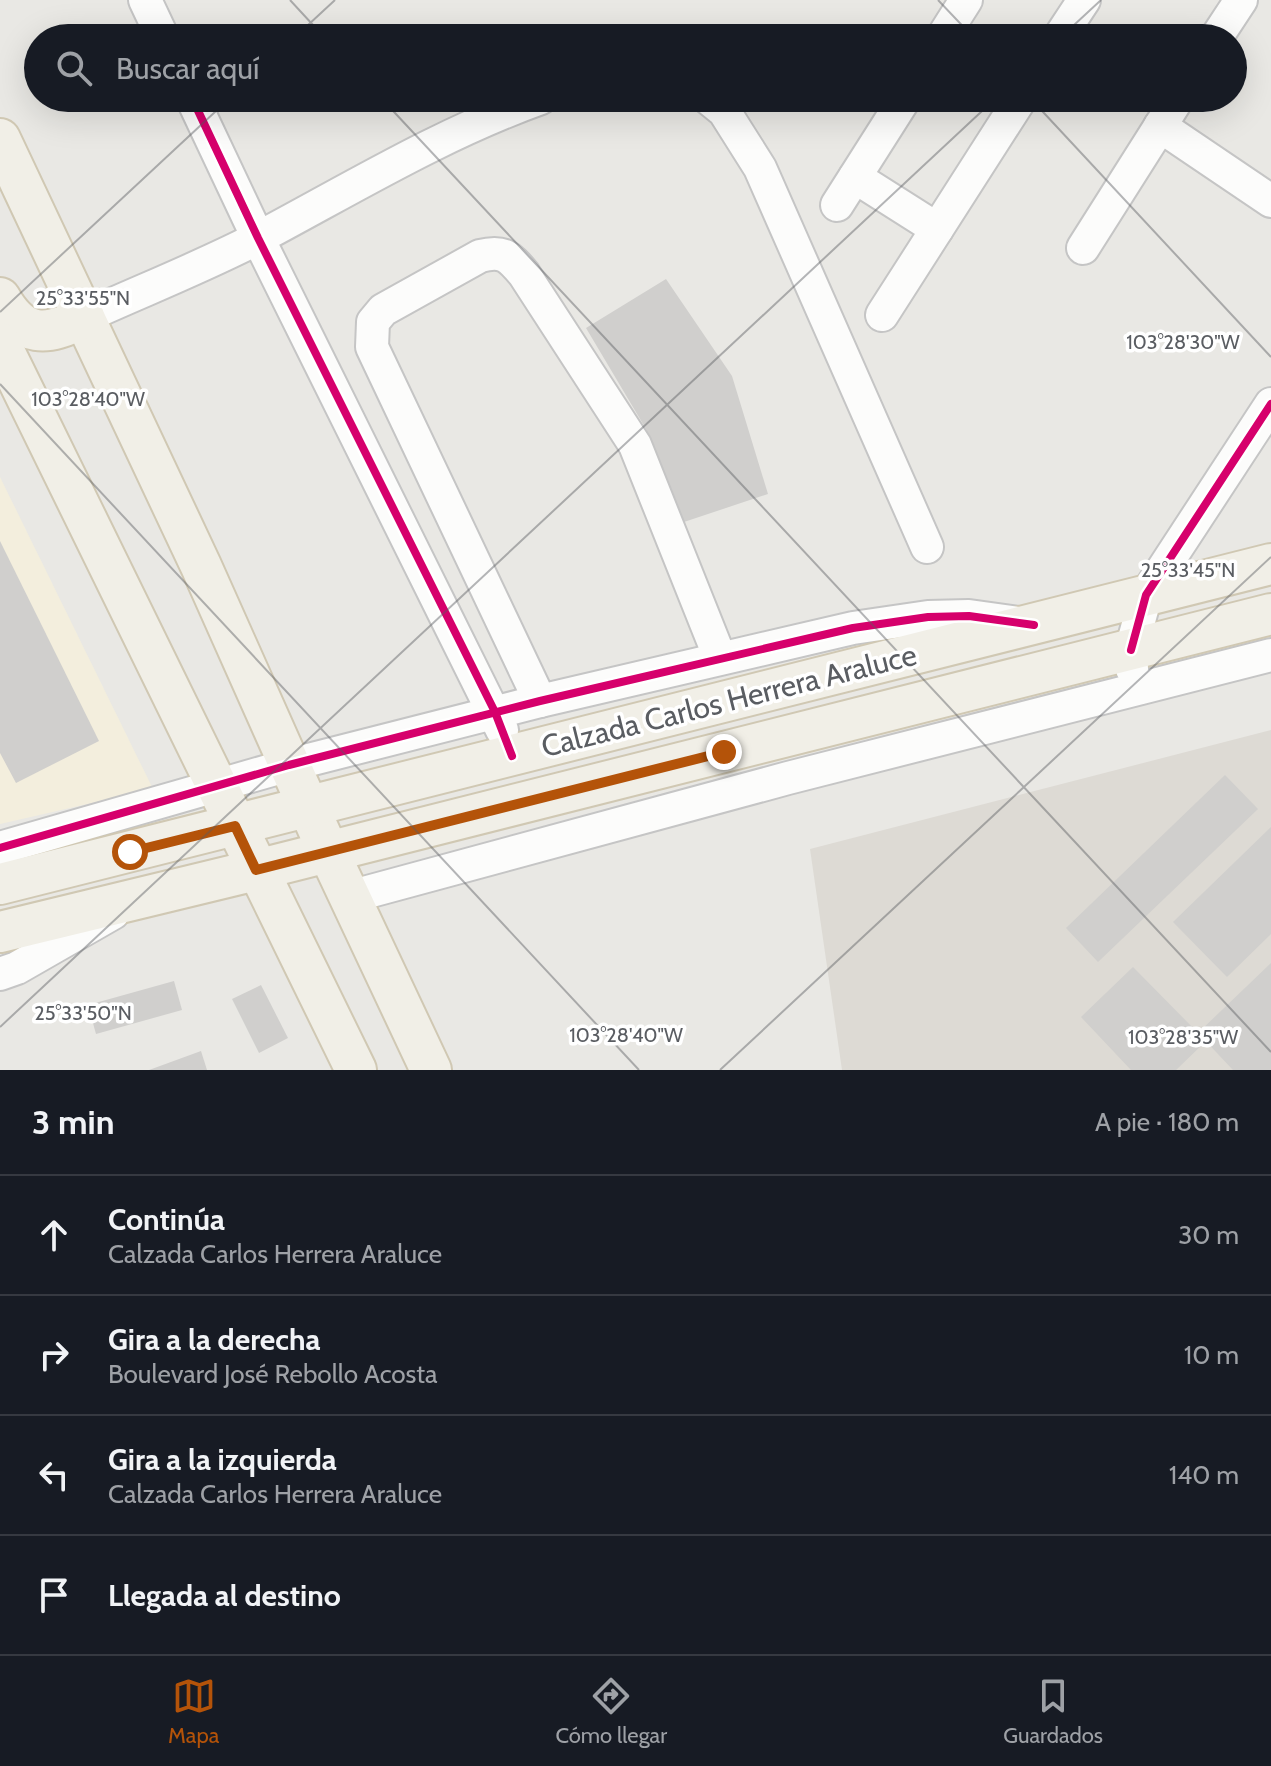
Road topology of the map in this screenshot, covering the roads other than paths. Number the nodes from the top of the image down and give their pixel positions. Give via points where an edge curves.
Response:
1 (145, 0) edge
2 (966, 0) edge
3 (1084, 0) edge
4 (1241, 0) edge
5 (156, 24) edge
6 (951, 24) edge
7 (1073, 24) edge
8 (1225, 24) edge
9 (199, 112) edge
10 (502, 112) edge
11 (725, 112) edge
12 (896, 112) edge
13 (1012, 112) edge
14 (1169, 112) edge
15 (1160, 126) junction
16 (0, 139) edge
17 (855, 177) junction
18 (1271, 201) edge
19 (837, 205) dead end
20 (937, 229) junction
21 (258, 238) junction
22 (1083, 248) dead end
23 (0, 298) edge
24 (882, 315) dead end
25 (84, 317) junction
26 (2, 351) edge
27 (1271, 404) edge
28 (927, 547) dead end
29 (1271, 564) edge
30 (1146, 595) junction
31 (1271, 614) edge
32 (1034, 625) junction
33 (1131, 650) junction
34 (1271, 655) edge
35 (720, 658) junction
36 (1134, 690) junction
37 (540, 701) junction
38 (495, 712) junction
39 (512, 756) junction
40 (289, 765) junction
41 (216, 786) junction
42 (308, 808) junction
43 (235, 826) junction
44 (0, 848) edge
45 (328, 851) junction
46 (256, 870) junction
47 (0, 884) edge
48 (349, 897) junction
49 (138, 898) junction
50 (0, 932) edge
51 (0, 974) edge
52 (356, 1070) edge
53 (431, 1070) edge

1 - 5 street
2 - 6 street
3 - 7 street
4 - 8 street
9 - 21 street
10 - 21 street
11 - 28 street via 760,168
12 - 17 street
13 - 20 street
14 - 15 street
15 - 18 street
15 - 22 street
16 - 25 main road
17 - 19 street
17 - 20 street
20 - 24 street
21 - 25 street
21 - 38 street
23 - 25 main road via 18,323 41,331 54,331
25 - 40 main road
26 - 41 main road
27 - 30 street
29 - 30 main road, Calzada Carlos Herrera Araluce
30 - 32 main road, Calzada Carlos Herrera Araluce
30 - 33 street
31 - 33 main road, Calzada Carlos Herrera Araluce
32 - 35 street via 969,616 928,617
32 - 39 main road, Calzada Carlos Herrera Araluce
33 - 36 street
33 - 45 main road, Calzada Carlos Herrera Araluce
34 - 36 street
35 - 37 street
35 - 37 street via 635,445 524,274 494,252 383,310 373,322 372,347
36 - 48 street
37 - 38 street
38 - 39 street
38 - 40 street
39 - 42 main road, Calzada Carlos Herrera Araluce
40 - 41 street
40 - 42 main road
41 - 43 main road
41 - 44 street
42 - 43 main road, Calzada Carlos Herrera Araluce
42 - 45 main road
43 - 46 main road
43 - 47 main road, Calzada Carlos Herrera Araluce
45 - 46 main road, Calzada Carlos Herrera Araluce
45 - 48 main road
46 - 49 main road, Calzada Carlos Herrera Araluce
46 - 52 main road
48 - 53 main road
49 - 50 main road, Calzada Carlos Herrera Araluce
49 - 51 street

